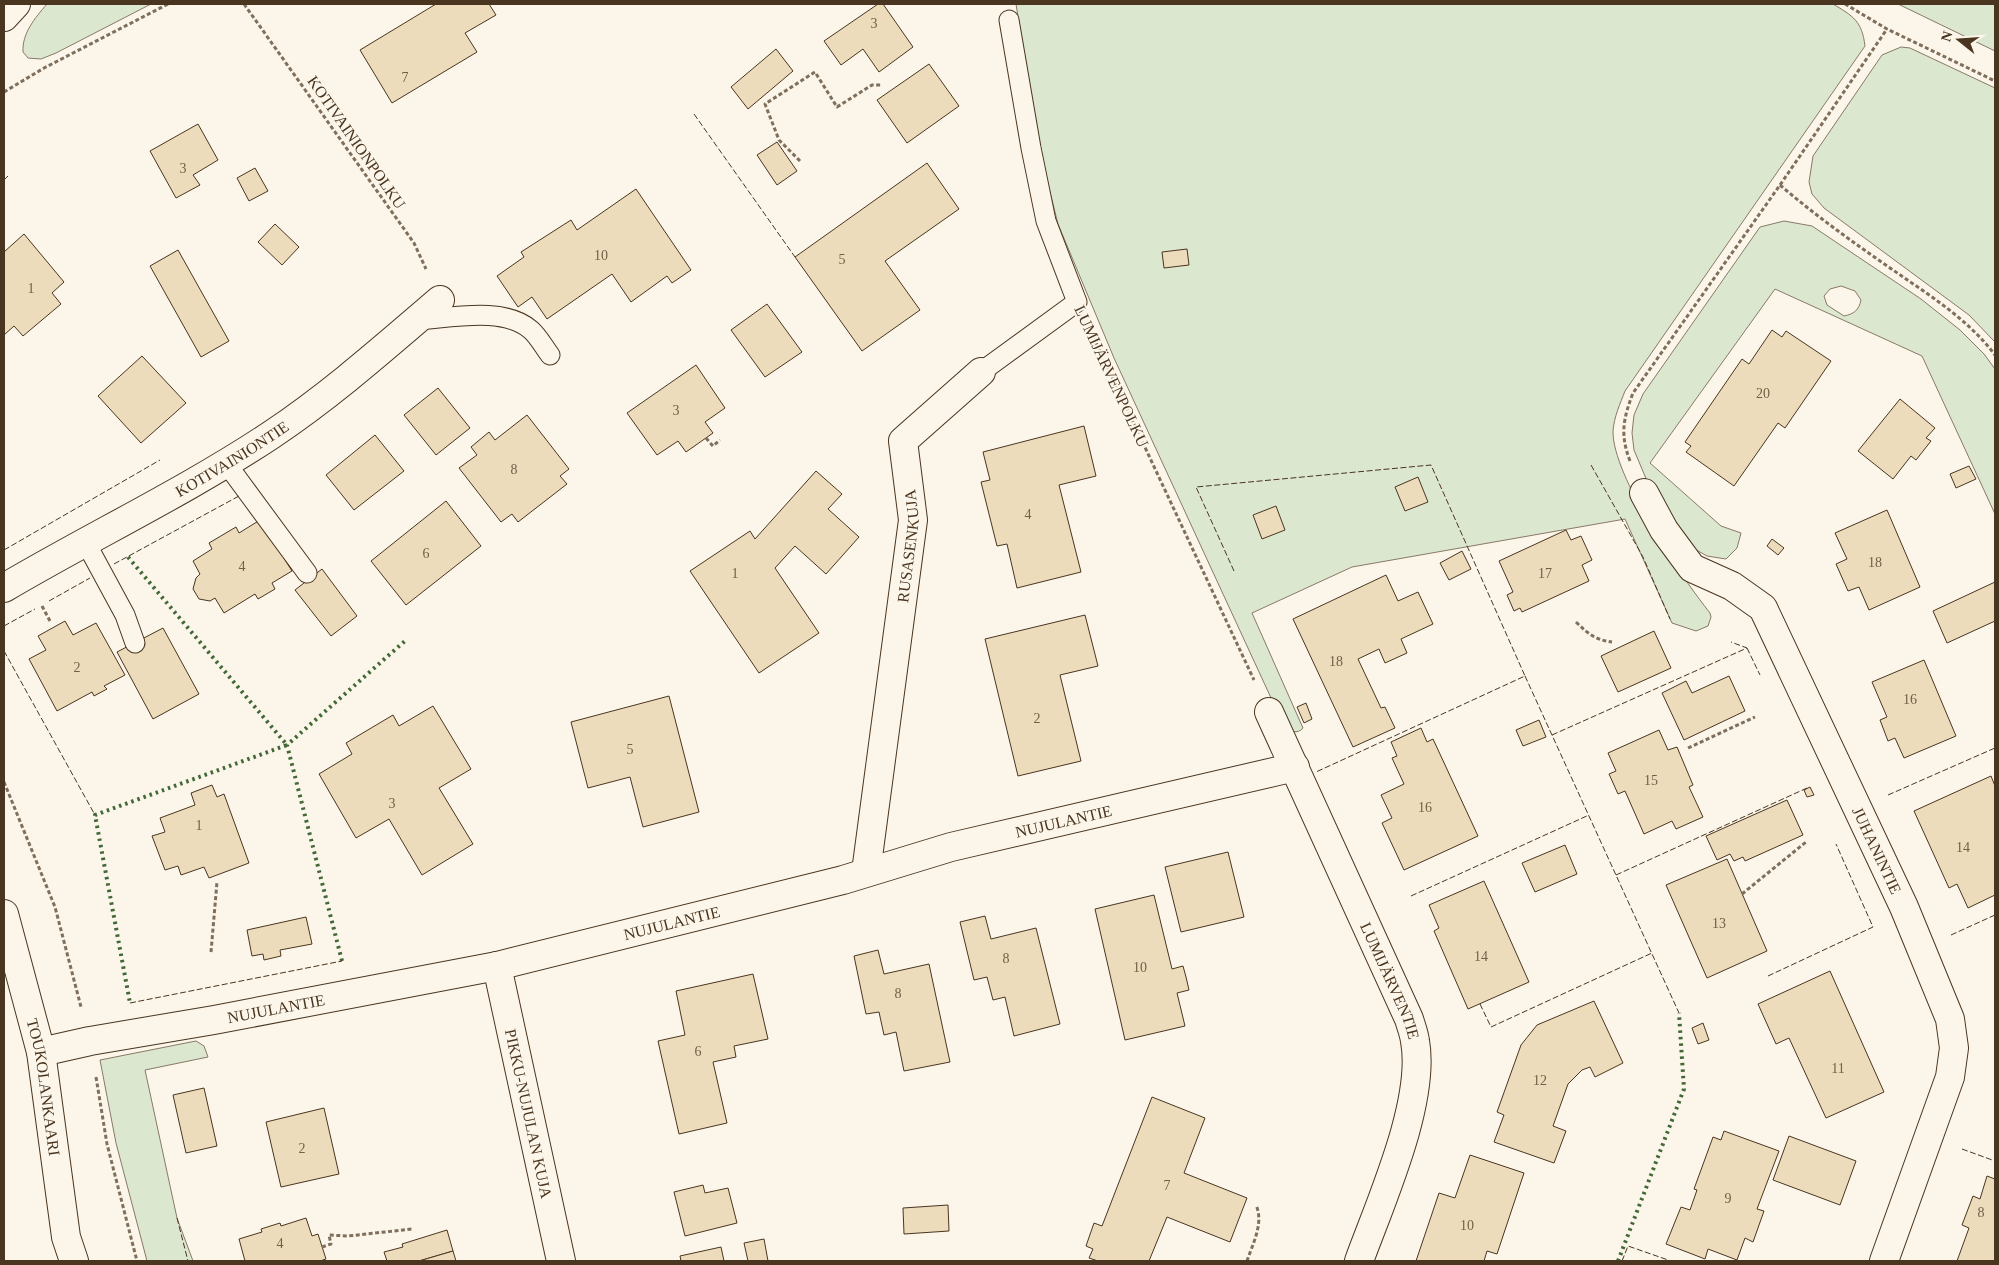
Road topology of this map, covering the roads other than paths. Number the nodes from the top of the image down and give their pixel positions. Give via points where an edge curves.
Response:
1 (16, 4) edge
2 (4, 17) edge
3 (1009, 20) dead end
4 (440, 300) road end
5 (1077, 302) joint
6 (417, 320) junction
7 (550, 355) dead end
8 (981, 372) joint
9 (226, 463) junction
10 (1644, 494) road end
11 (86, 544) junction
12 (307, 573) dead end
13 (4, 588) edge
14 (135, 643) dead end
15 (1270, 712) road end
16 (1295, 767) junction
17 (866, 872) junction
18 (4, 914) edge
19 (498, 966) junction
20 (41, 1052) junction
21 (74, 1261) edge
22 (561, 1261) edge
23 (1358, 1261) edge
24 (1884, 1261) edge

1 - 2 street
3 - 5 lane, LUMIJÄRVENPOLKU via 1046,221
4 - 6 street, KOTIVAINIONTIE
5 - 8 lane, RUSASENKUJA
6 - 7 lane via 483,315 508,317 531,330
6 - 9 street, KOTIVAINIONTIE via 341,384 270,436
8 - 17 street, RUSASENKUJA via 903,441 913,520
9 - 11 street, KOTIVAINIONTIE
9 - 12 lane
10 - 24 street, JUHANINTIE via 1664,530 1692,568 1732,586 1763,608 1904,907 1950,1020 1954,1048 1950,1077
11 - 13 street, KOTIVAINIONTIE
11 - 14 lane via 125,615
15 - 16 street, LUMIJÄRVENTIE
16 - 17 street, NUJULANTIE via 951,847
16 - 23 street, LUMIJÄRVENTIE via 1416,1041 1413,1097 1402,1146
17 - 19 street, NUJULANTIE
18 - 20 street, TOUKOLANKAARI
19 - 20 street, NUJULANTIE
19 - 22 street, PIKKU-NUJULAN KUJA
20 - 21 street, TOUKOLANKAARI via 66,1237

